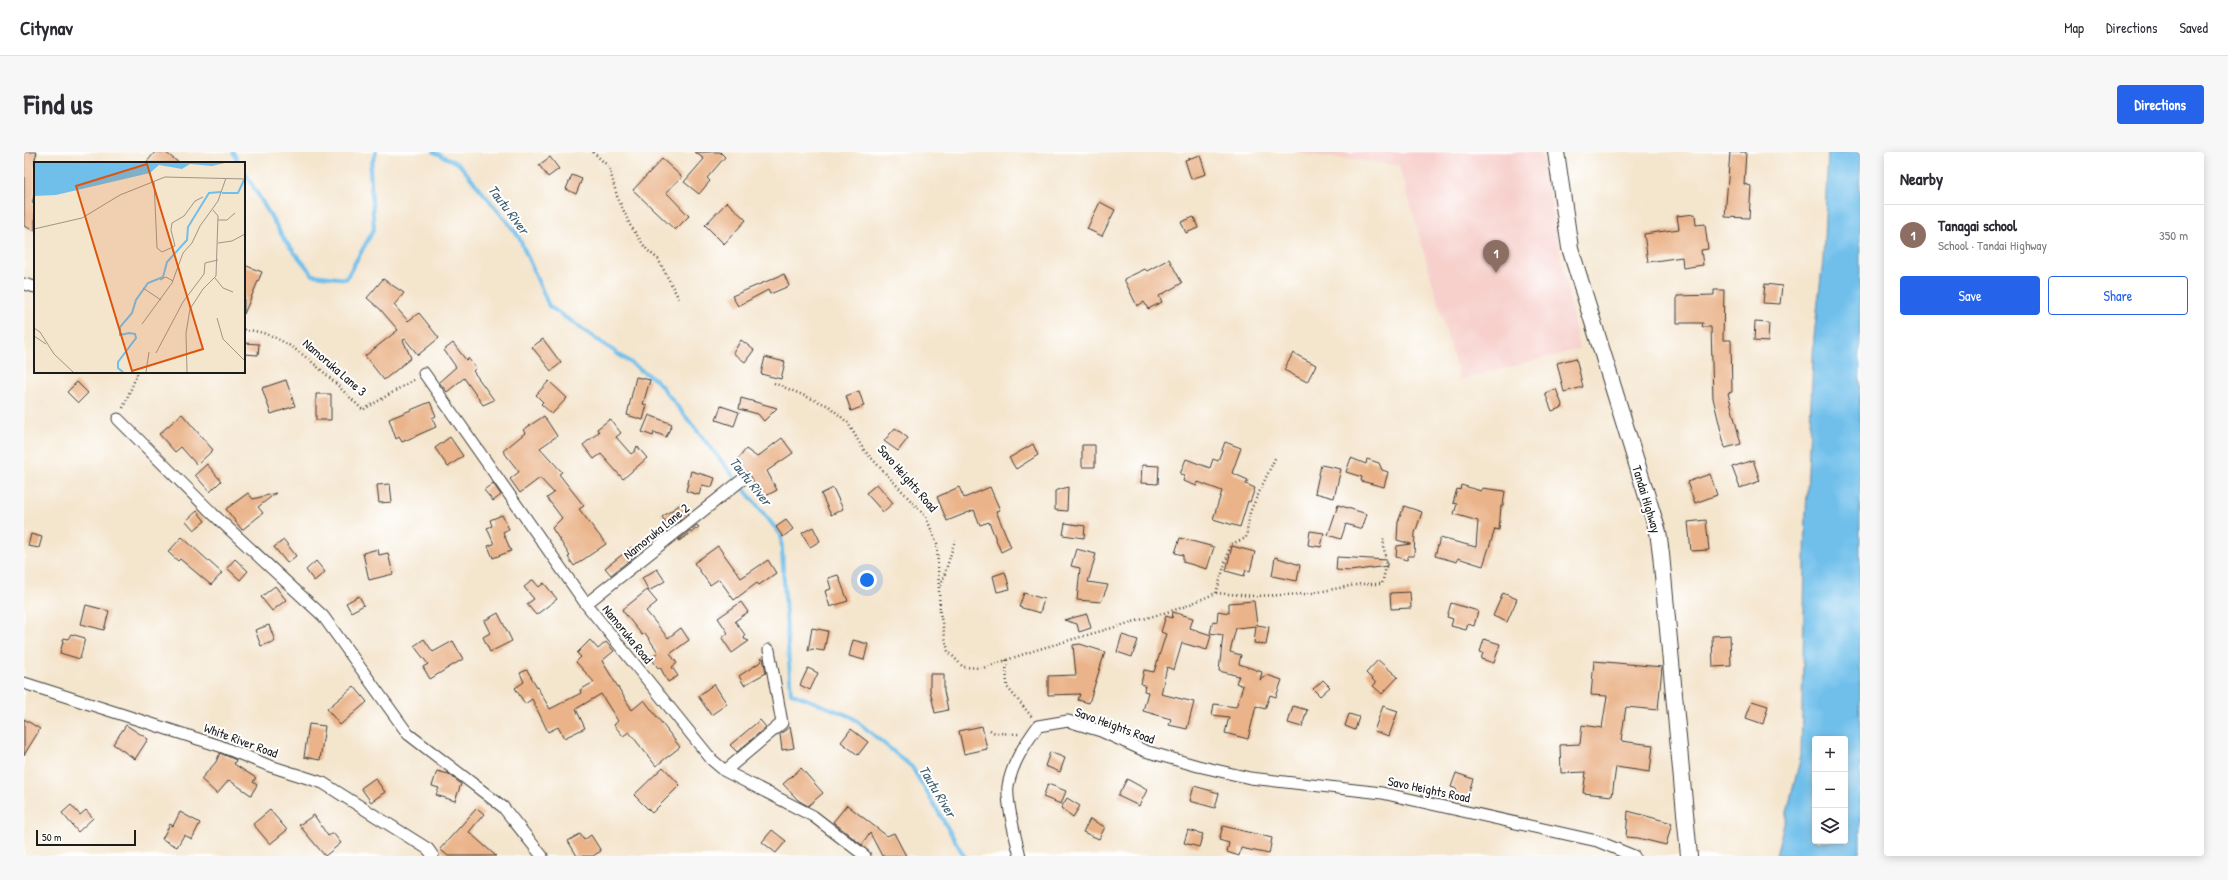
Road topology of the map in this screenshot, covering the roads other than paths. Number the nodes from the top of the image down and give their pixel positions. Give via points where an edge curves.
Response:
1 (1556, 152) edge
2 (24, 284) edge
3 (34, 287) edge
4 (424, 373) road end
5 (118, 418) road end
6 (743, 479) dead end
7 (586, 604) junction
8 (769, 650) dead end
9 (24, 683) edge
10 (725, 771) junction
11 (433, 856) edge
12 (542, 856) edge
13 (865, 856) edge
14 (1020, 856) edge
15 (1634, 856) edge
16 (1689, 856) edge

1 - 16 main road, Tandai Highway via 1570,248 1658,532
2 - 3 street
4 - 7 street, Namoruka Road
5 - 12 street via 213,514 323,616 408,734 503,807
6 - 7 street, Namoruka Lane 2
7 - 10 street, Namoruka Road via 707,754
8 - 10 street via 782,723
9 - 11 street, White River Road via 220,746 323,783 428,850
10 - 13 street, Namoruka Road via 813,816
14 - 15 street, Savo Heights Road via 1014,834 1008,787 1020,750 1035,730 1068,721 1100,731 1145,751 1198,766 1250,778 1382,793 1597,841

